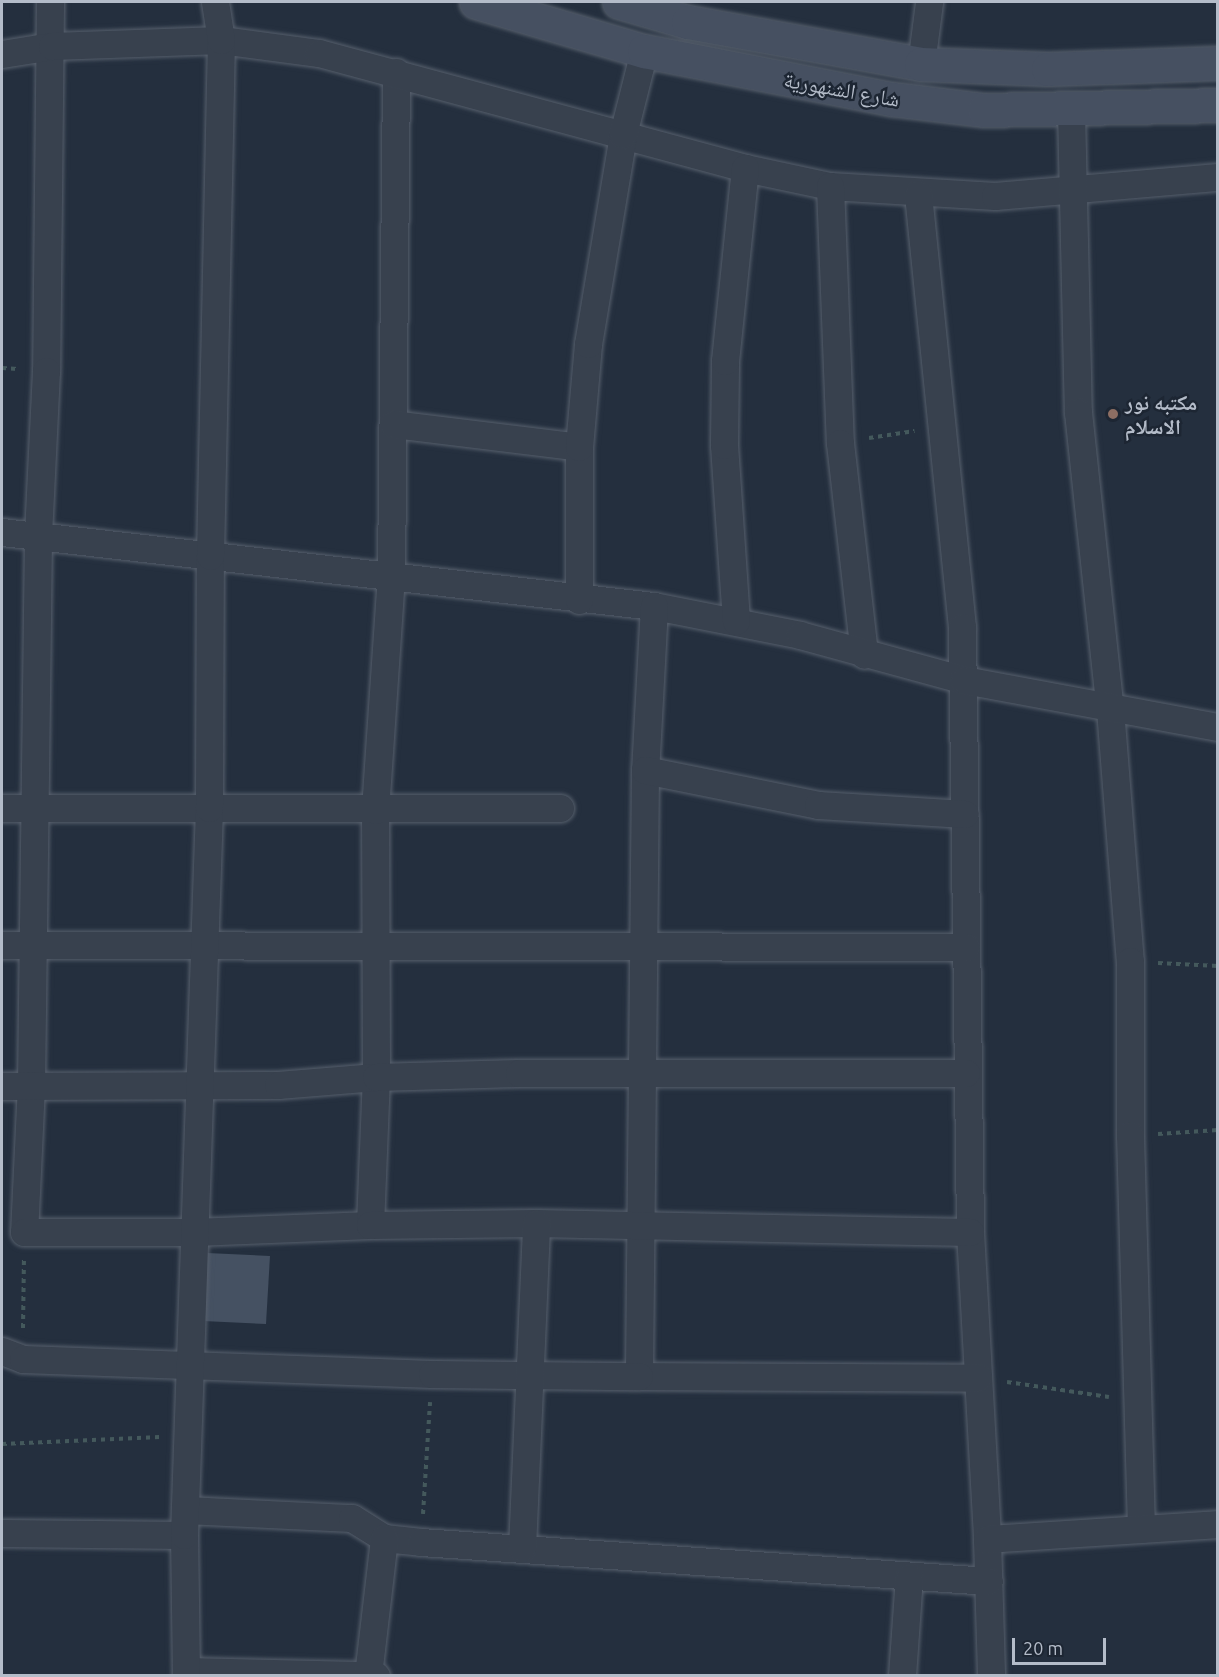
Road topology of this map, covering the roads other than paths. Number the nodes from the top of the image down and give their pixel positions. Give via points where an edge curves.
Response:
1 (50, 2) edge
2 (216, 2) edge
3 (476, 2) edge
4 (619, 2) edge
5 (929, 2) edge
6 (689, 12) edge
7 (221, 40) junction
8 (52, 46) junction
9 (644, 51) junction
10 (2, 54) edge
11 (1218, 63) edge
12 (921, 64) junction
13 (396, 72) junction
14 (1218, 105) edge
15 (1071, 110) junction
16 (624, 134) junction
17 (745, 168) junction
18 (1217, 183) edge
19 (830, 186) junction
20 (1074, 193) junction
21 (918, 194) junction
22 (393, 424) junction
23 (579, 447) junction
24 (2, 532) edge
25 (38, 536) junction
26 (210, 556) junction
27 (391, 576) junction
28 (579, 600) junction
29 (654, 606) junction
30 (736, 621) junction
31 (864, 655) junction
32 (964, 680) junction
33 (1110, 709) junction
34 (1218, 727) edge
35 (645, 770) junction
36 (2, 808) edge
37 (209, 808) junction
38 (560, 808) dead end
39 (34, 809) junction
40 (375, 810) junction
41 (965, 814) junction
42 (202, 944) junction
43 (2, 945) edge
44 (377, 945) junction
45 (642, 945) junction
46 (33, 946) junction
47 (966, 947) junction
48 (642, 1072) junction
49 (966, 1073) junction
50 (376, 1077) junction
51 (31, 1085) junction
52 (2, 1086) edge
53 (198, 1086) junction
54 (536, 1223) junction
55 (370, 1225) junction
56 (641, 1227) junction
57 (194, 1232) junction
58 (970, 1232) junction
59 (12, 1355) edge
60 (190, 1364) junction
61 (529, 1373) junction
62 (639, 1376) junction
63 (978, 1378) junction
64 (185, 1522) junction
65 (1218, 1524) edge
66 (1141, 1529) junction
67 (2, 1533) edge
68 (384, 1538) junction
69 (987, 1539) junction
70 (522, 1548) junction
71 (909, 1577) junction
72 (989, 1581) junction
73 (186, 1673) edge
74 (372, 1675) edge
75 (902, 1676) edge
76 (991, 1676) edge

1 - 8 street
2 - 7 street
3 - 9 street, شارع الشنهورية
4 - 6 street, شارع الشنهورية
5 - 12 street
6 - 12 street, شارع الشنهورية
7 - 8 street
7 - 13 street via 319,53
7 - 26 street
8 - 10 street
8 - 25 street via 46,371
9 - 15 street, شارع الشنهورية via 892,99 984,110
9 - 16 street
11 - 12 street, شارع الشنهورية via 1048,69
13 - 16 street
13 - 22 street
14 - 15 street, شارع الشنهورية
15 - 20 street
16 - 17 street
16 - 23 street via 588,344
17 - 19 street
17 - 30 street via 724,385 724,445
18 - 20 street
19 - 21 street
19 - 31 street via 840,443
20 - 21 street
20 - 33 street via 1078,412
21 - 32 street
22 - 23 street
22 - 27 street
23 - 28 street
24 - 25 street
25 - 26 street
25 - 39 street
26 - 27 street
26 - 37 street
27 - 28 street
27 - 40 street
28 - 29 street
29 - 30 street
29 - 35 street
30 - 31 street
31 - 32 street
32 - 33 street
32 - 41 street
33 - 34 street
33 - 66 street via 1130,961 1130,1136
35 - 41 street via 818,805
35 - 45 street
36 - 39 street
37 - 39 street
37 - 40 street
37 - 42 street
38 - 40 street
39 - 46 street
40 - 44 street
41 - 47 street
42 - 44 street
42 - 46 street
42 - 53 street
43 - 46 street
44 - 45 street
44 - 50 street
45 - 47 street
45 - 48 street
46 - 51 street
47 - 49 street
48 - 49 street
48 - 50 street
48 - 56 street
49 - 58 street
50 - 53 street
50 - 55 street
51 - 52 street
51 - 53 street
51 - 57 street via 24,1232
53 - 57 street
54 - 55 street
54 - 56 street
54 - 61 street
55 - 57 street
56 - 58 street
56 - 62 street
57 - 60 street
58 - 63 street
59 - 60 street
60 - 61 street via 432,1374
60 - 64 street
61 - 62 street
61 - 70 street
62 - 63 street
63 - 69 street
64 - 67 street
64 - 68 street via 352,1518
64 - 73 street
65 - 66 street
66 - 69 street
68 - 70 street
68 - 74 street
69 - 72 street
70 - 71 street
71 - 72 street
71 - 75 street
72 - 76 street
73 - 74 street

